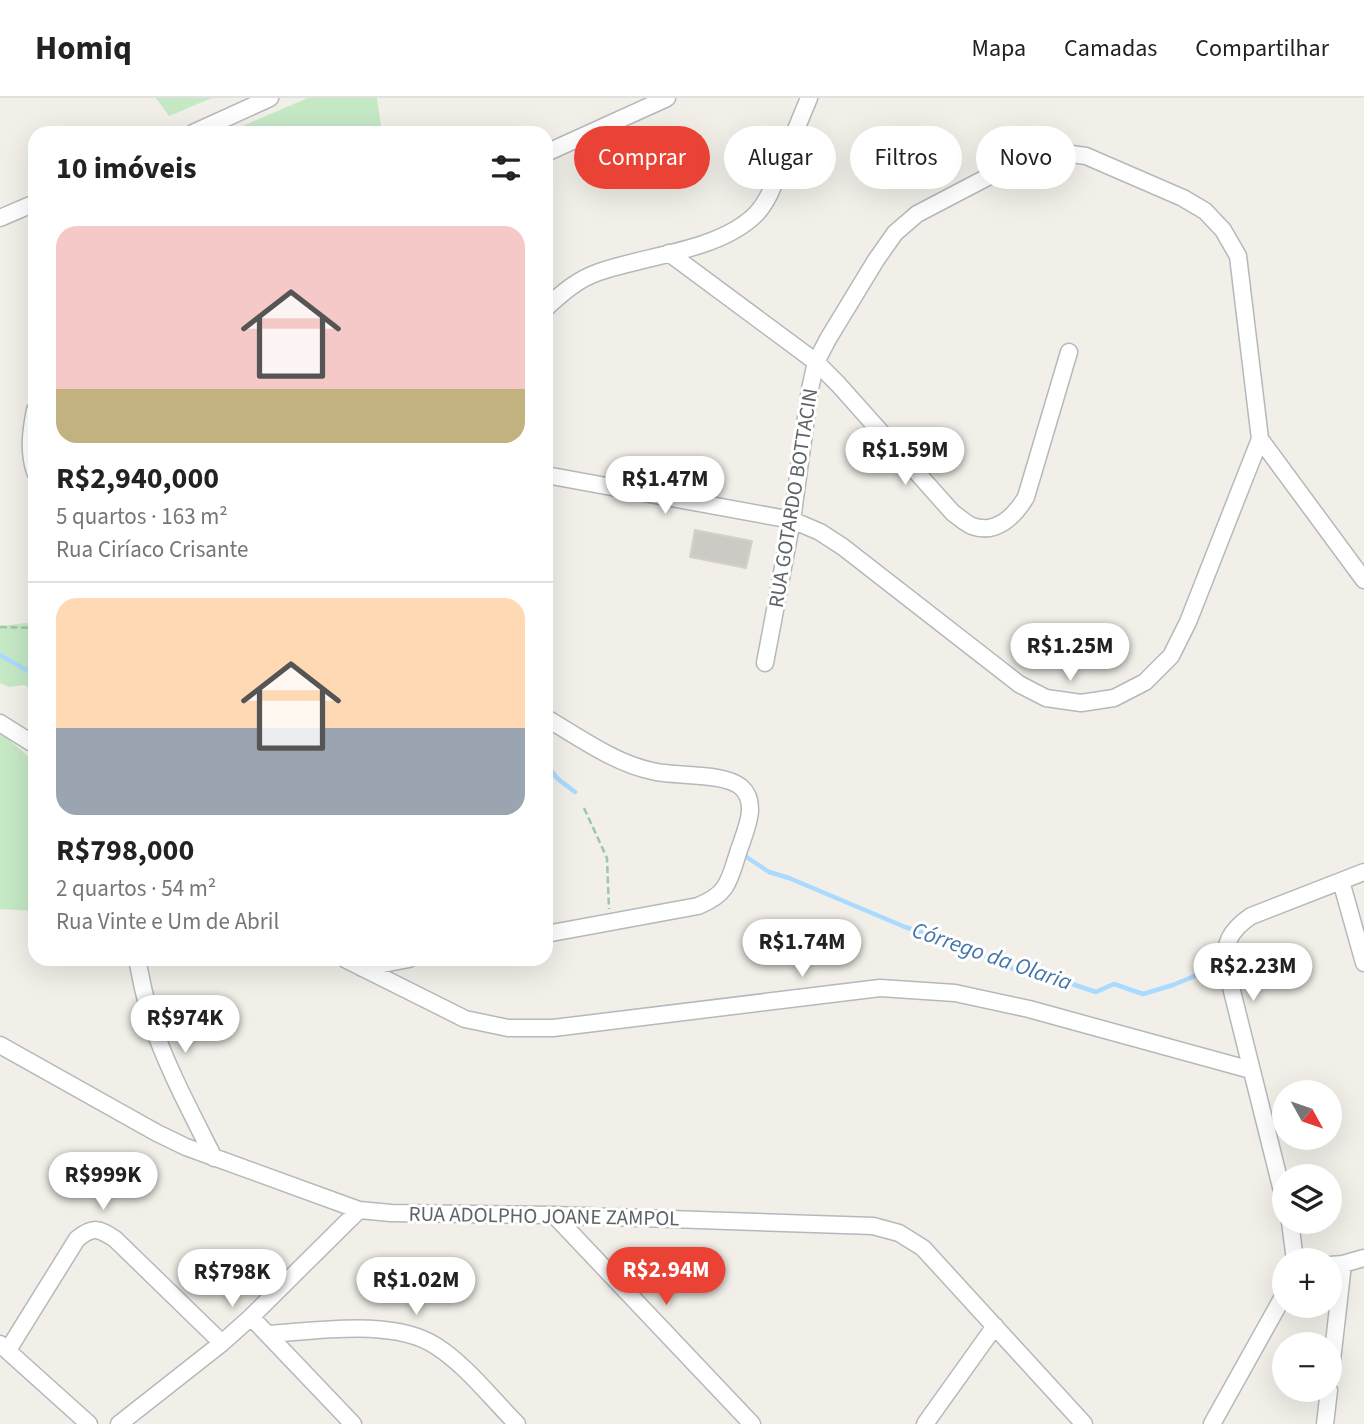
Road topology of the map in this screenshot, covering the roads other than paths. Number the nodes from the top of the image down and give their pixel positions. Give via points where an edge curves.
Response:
1 (270, 98) edge
2 (667, 98) edge
3 (809, 98) edge
4 (208, 126) edge
5 (553, 150) edge
6 (28, 206) edge
7 (0, 218) edge
8 (669, 253) junction
9 (553, 301) edge
10 (1069, 352) dead end
11 (816, 362) junction
12 (1260, 439) junction
13 (553, 476) edge
14 (792, 520) junction
15 (1364, 580) edge
16 (765, 663) dead end
17 (553, 722) edge
18 (0, 723) edge
19 (28, 741) edge
20 (1364, 872) edge
21 (1340, 881) junction
22 (553, 933) edge
23 (1364, 963) edge
24 (138, 966) edge
25 (358, 966) edge
26 (372, 966) edge
27 (362, 968) junction
28 (0, 1045) edge
29 (1251, 1070) junction
30 (214, 1158) junction
31 (1275, 1164) edge
32 (359, 1210) junction
33 (554, 1215) junction
34 (1364, 1258) edge
35 (1342, 1263) edge
36 (1272, 1316) edge
37 (251, 1317) junction
38 (995, 1326) junction
39 (268, 1334) junction
40 (222, 1343) junction
41 (4, 1347) edge
42 (1328, 1402) edge
43 (89, 1424) edge
44 (119, 1424) edge
45 (353, 1424) edge
46 (517, 1424) edge
47 (752, 1424) edge
48 (925, 1424) edge
49 (1084, 1424) edge
50 (1212, 1424) edge
51 (1325, 1424) edge

1 - 4 street
2 - 5 street
3 - 8 street via 769,196 756,214 717,239
6 - 7 street
8 - 9 street via 599,272
8 - 11 street
10 - 11 street via 1026,497 1004,523 986,529 953,513
11 - 12 street, RUA GOTARDO BOTTACIN via 876,260 895,233 917,214 1030,157 1057,152 1086,156 1183,198 1205,211 1223,230 1238,256
11 - 14 street, RUA GOTARDO BOTTACIN
12 - 14 street via 1171,656 1145,682 1114,698 1081,703 1046,698 1019,684 843,547
12 - 15 street, RUA GOTARDO BOTTACIN
13 - 14 street
14 - 16 street, RUA GOTARDO BOTTACIN
17 - 22 street via 618,759 652,772 728,779 742,787 751,811 729,880 713,900
18 - 19 street
20 - 21 street
21 - 23 street
21 - 29 street via 1251,916 1232,933 1225,957
24 - 30 street via 167,1061
25 - 27 street
26 - 27 street
27 - 29 street via 465,1019 508,1028 553,1028 880,988 955,993 1029,1009
28 - 30 street, RUA ADOLPHO JOANE ZAMPOL via 157,1133
29 - 31 street
30 - 32 street, RUA ADOLPHO JOANE ZAMPOL
32 - 33 street, RUA ADOLPHO JOANE ZAMPOL
32 - 37 street
33 - 38 street, RUA ADOLPHO JOANE ZAMPOL via 873,1226 899,1233 923,1248
33 - 47 street
34 - 35 street
36 - 50 street
37 - 39 street
37 - 40 street
38 - 48 street
38 - 49 street, RUA ADOLPHO JOANE ZAMPOL
39 - 45 street
39 - 46 street via 361,1328 405,1333 435,1344
40 - 41 street via 115,1239 97,1229 77,1239
40 - 44 street
41 - 43 street
42 - 51 street

